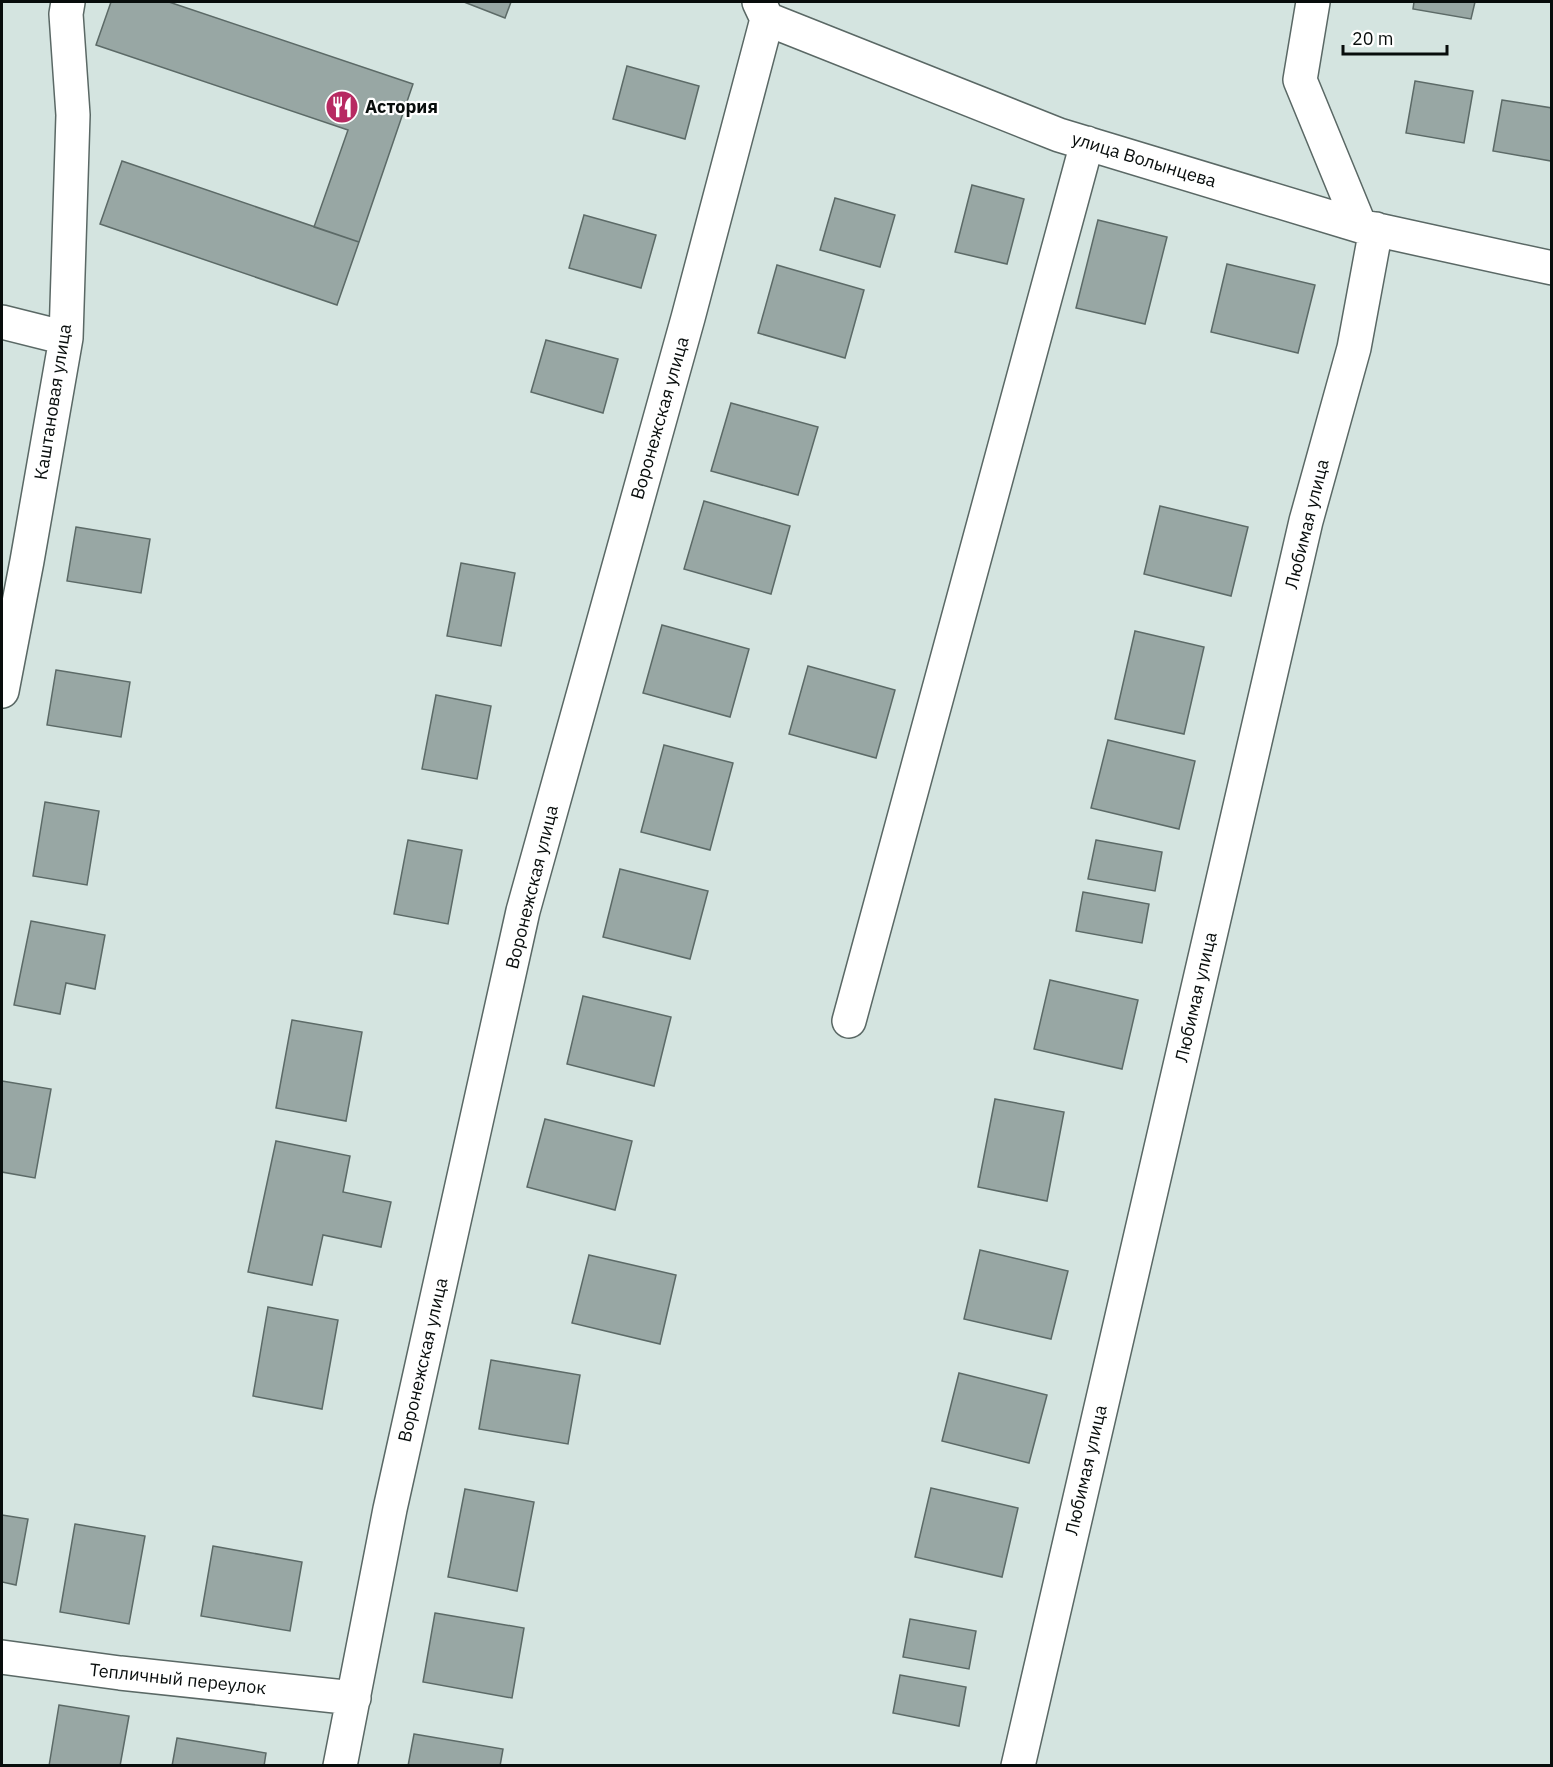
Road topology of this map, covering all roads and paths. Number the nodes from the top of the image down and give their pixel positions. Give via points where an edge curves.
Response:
1 (68, 2) edge
2 (1312, 2) edge
3 (763, 10) edge
4 (1087, 143) junction
5 (1368, 227) junction
6 (1551, 268) edge
7 (2, 322) edge
8 (66, 338) junction
9 (2, 691) edge
10 (849, 1021) dead end
11 (2, 1657) edge
12 (354, 1698) junction
13 (340, 1766) edge
14 (1018, 1766) edge

1 - 8 street, Каштановая улица via 73,115
2 - 5 street via 1300,80
3 - 4 street, улица Волынцева via 1059,135
3 - 12 street, Воронежская улица via 688,318 523,911 390,1509
4 - 5 street, улица Волынцева
4 - 10 street
5 - 6 street, улица Волынцева
5 - 14 street, Любимая улица via 1354,348 1306,521
7 - 8 street
8 - 9 street, Каштановая улица
11 - 12 street, Тепличный переулок
12 - 13 street, Воронежская улица

